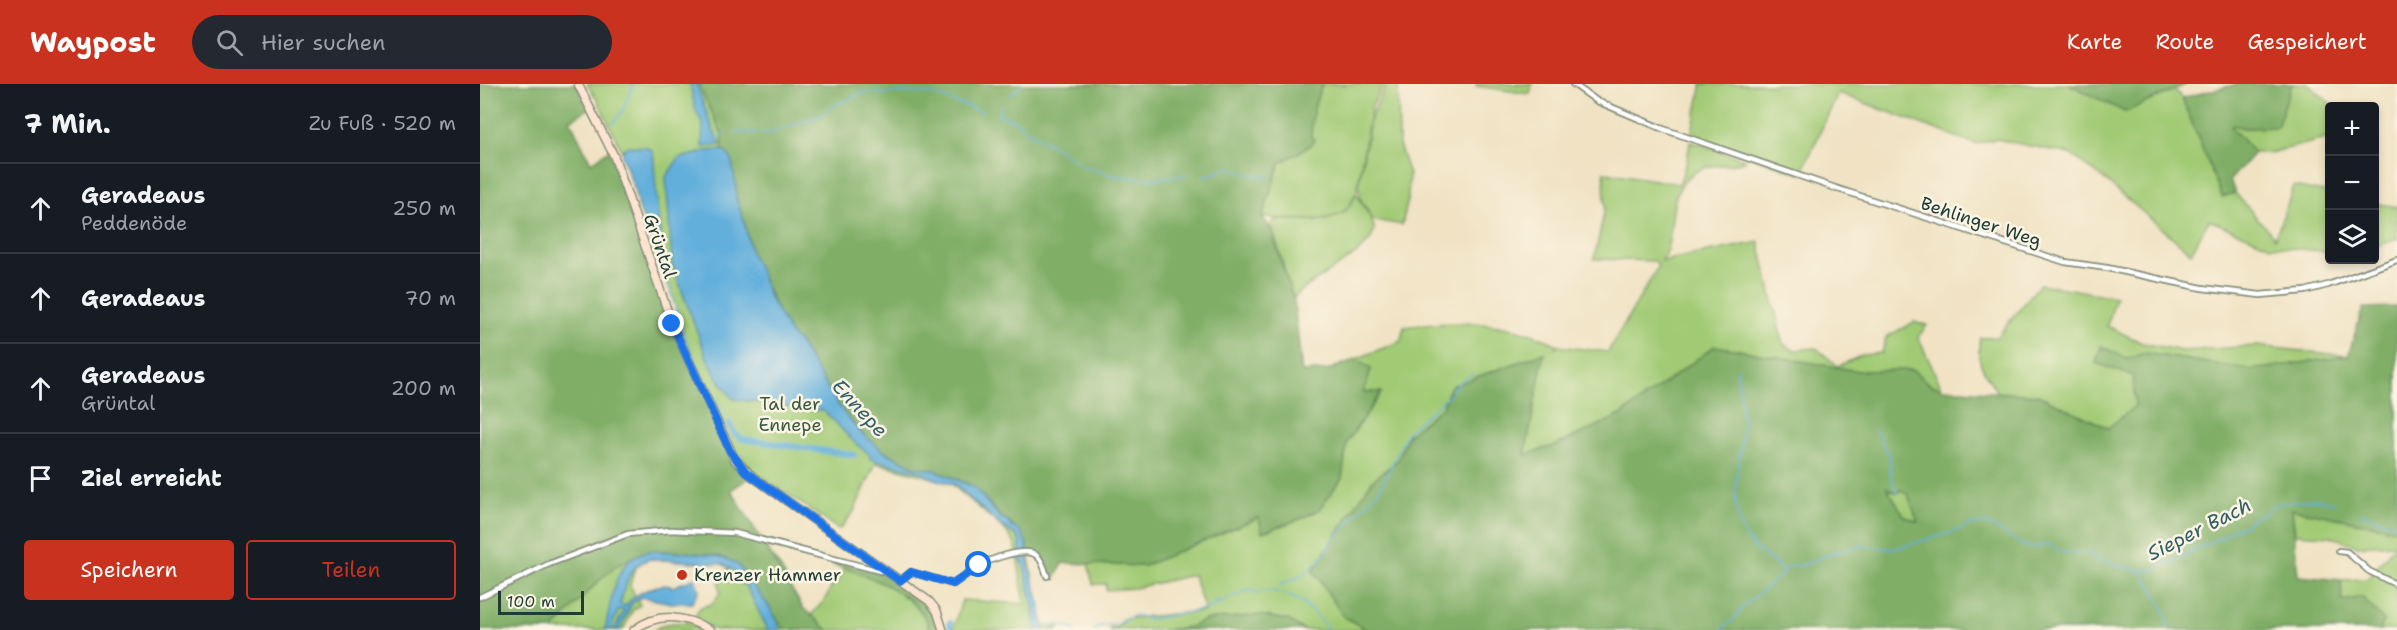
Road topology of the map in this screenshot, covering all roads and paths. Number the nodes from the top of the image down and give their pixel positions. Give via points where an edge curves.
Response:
1 (578, 84) edge
2 (1573, 84) edge
3 (2397, 260) edge
4 (2339, 551) dead end
5 (885, 570) junction
6 (1047, 576) dead end
7 (900, 581) junction
8 (2397, 585) edge
9 (480, 597) edge
10 (634, 630) edge
11 (711, 630) edge
12 (943, 630) edge

1 - 5 street, Grüntal via 610,148 656,284 730,451 753,477
2 - 3 street, Behlinger Weg via 1597,101 1663,129 2065,262 2260,295 2306,291
4 - 8 street via 2347,552 2369,572
5 - 7 street, Grüntal
5 - 9 street via 880,572 735,532 671,530 628,534 549,564
6 - 7 street via 1040,559 1029,552 1002,555 979,565 953,584 911,572
7 - 12 street, Grüntal via 932,604
10 - 11 street via 654,619 674,617

